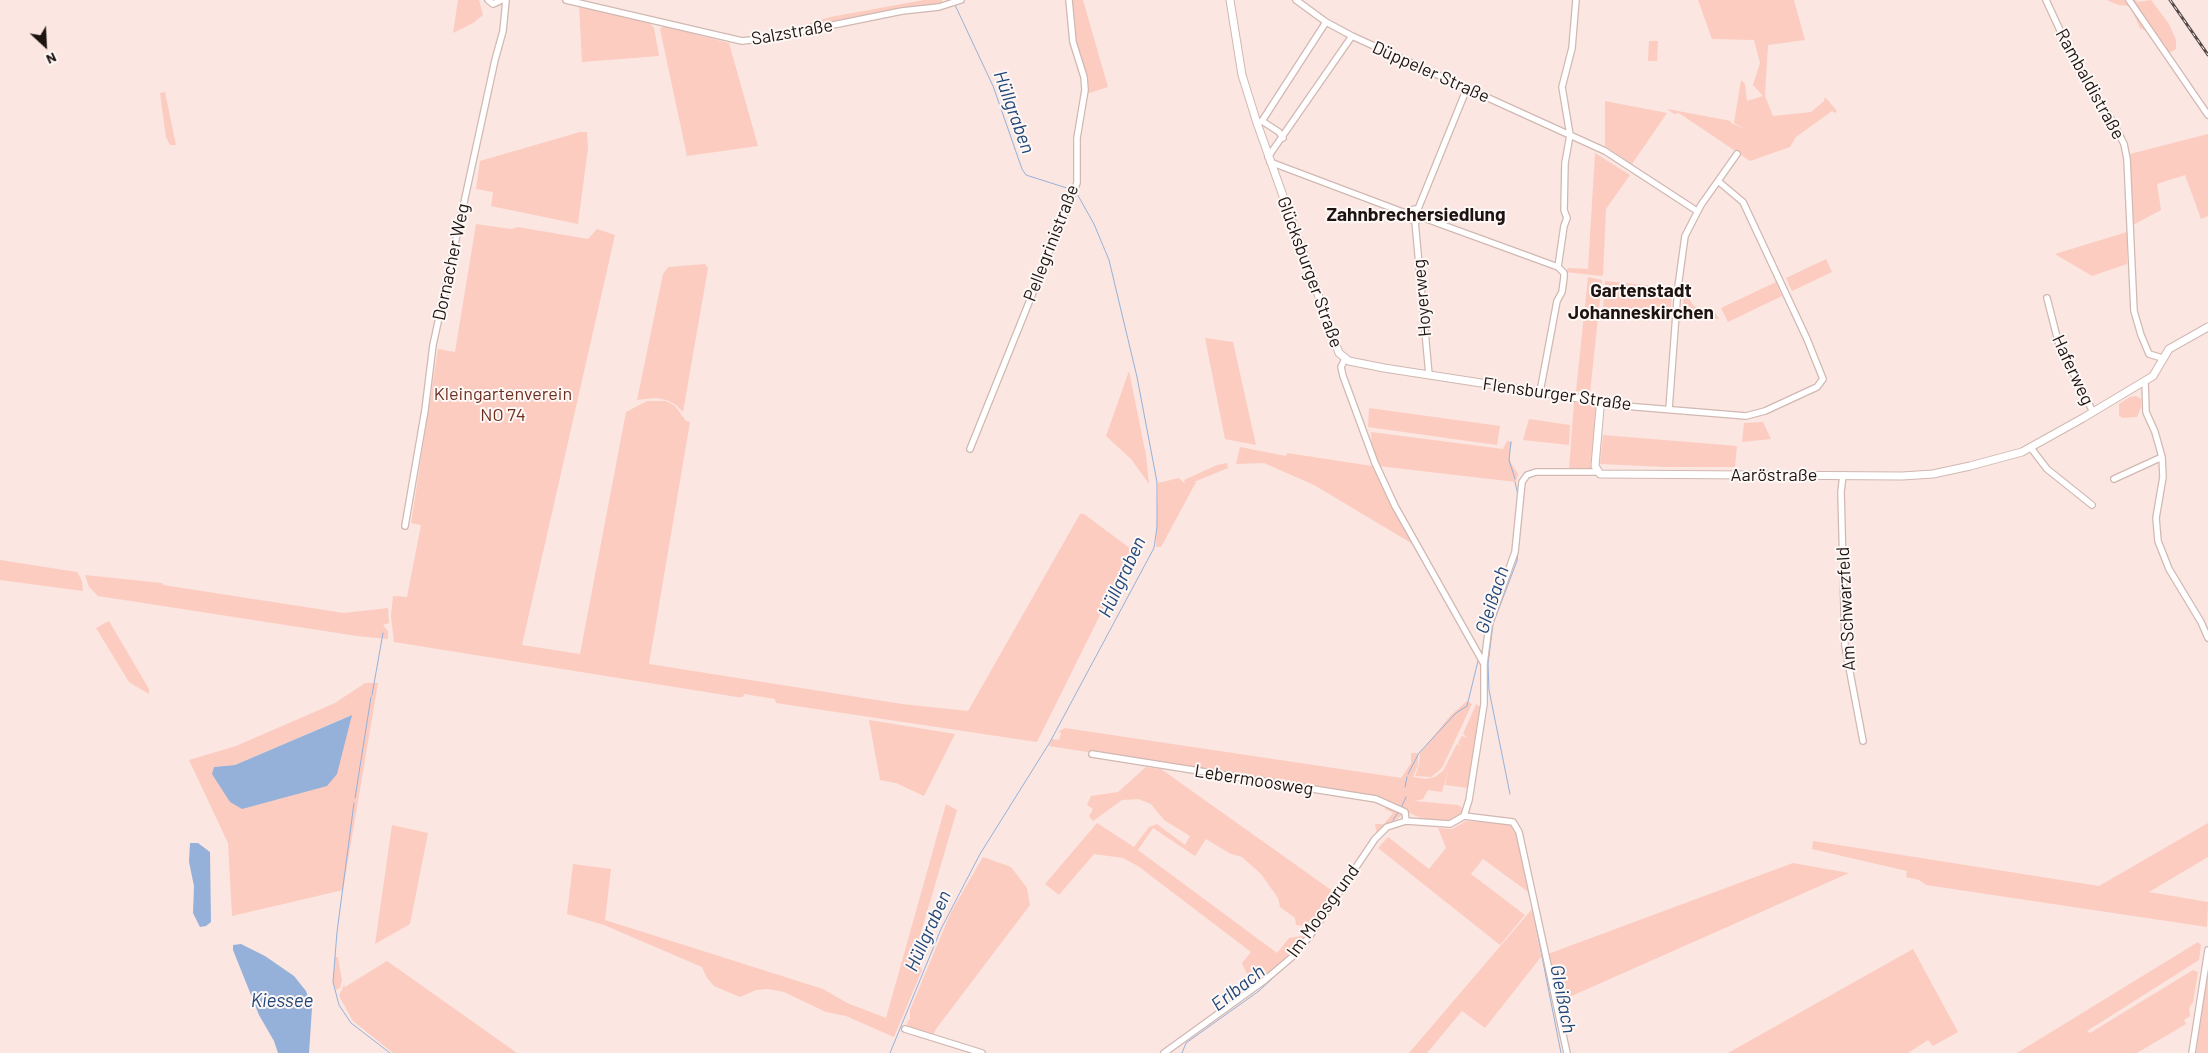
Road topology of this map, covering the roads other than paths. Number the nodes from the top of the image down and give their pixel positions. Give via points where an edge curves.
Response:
1 (502, 0) edge
2 (506, 0) edge
3 (566, 0) edge
4 (1069, 0) edge
5 (1230, 0) edge
6 (1296, 0) edge
7 (1576, 0) edge
8 (2046, 0) edge
9 (2130, 0) edge
10 (959, 1) edge
11 (491, 2) edge
12 (1326, 22) junction
13 (1352, 36) junction
14 (1467, 88) junction
15 (2208, 115) edge
16 (1259, 122) junction
17 (1570, 135) junction
18 (1282, 138) junction
19 (1737, 154) dead end
20 (1269, 160) junction
21 (1718, 181) junction
22 (1418, 209) junction
23 (1698, 211) junction
24 (1408, 214) junction
25 (1421, 217) junction
26 (1415, 221) junction
27 (1558, 267) junction
28 (2047, 298) dead end
29 (2208, 327) edge
30 (2162, 358) junction
31 (1345, 359) junction
32 (1429, 375) junction
33 (2145, 381) junction
34 (1540, 392) junction
35 (1600, 404) junction
36 (1669, 409) junction
37 (2092, 412) junction
38 (2031, 448) junction
39 (970, 449) dead end
40 (2162, 457) junction
41 (1597, 472) junction
42 (1844, 475) junction
43 (2114, 479) dead end
44 (2092, 504) dead end
45 (405, 526) dead end
46 (2208, 638) edge
47 (1484, 664) junction
48 (1863, 741) dead end
49 (1092, 754) dead end
50 (1464, 816) junction
51 (1406, 821) junction
52 (2208, 950) edge
53 (905, 1029) dead end
54 (982, 1053) edge
55 (1164, 1053) edge
56 (1567, 1053) edge
57 (2192, 1053) edge

1 - 11 street
2 - 45 street, Dornacher Weg via 503,31 433,345
3 - 10 street, Salzstraße via 742,41
4 - 39 street, Pellegrinistraße via 1073,42 1085,90 1077,138 1075,188
5 - 16 street, Glücksburger Straße via 1242,75
6 - 12 street, Düppeler Straße
7 - 17 street via 1572,48 1562,87
8 - 30 street, Rambaldistraße via 2076,66 2124,144 2134,311 2140,336 2149,354
9 - 15 street
12 - 13 street, Düppeler Straße
12 - 16 street
13 - 14 street, Düppeler Straße
13 - 18 street
14 - 17 street, Düppeler Straße
14 - 22 street
16 - 18 street via 1279,132
16 - 20 street, Glücksburger Straße
17 - 23 street, Düppeler Straße via 1605,151
17 - 27 street via 1565,163 1564,210 1567,218
18 - 20 street
19 - 21 street
20 - 24 street
20 - 31 street, Glücksburger Straße via 1335,348
21 - 23 street
21 - 36 street, Flensburger Straße via 1743,202 1807,339 1822,380 1817,387 1765,411 1746,416
22 - 24 street via 1412,209
22 - 25 street
23 - 36 street via 1685,236
24 - 26 street
25 - 26 street
25 - 27 street
26 - 32 street, Hoyerweg
27 - 34 street via 1564,274 1562,292 1557,301
28 - 37 street, Haferweg via 2059,345
29 - 30 street via 2168,349
30 - 33 street via 2155,373
31 - 32 street, Flensburger Straße
31 - 47 street, Glücksburger Straße via 1341,367 1343,376 1375,463
32 - 34 street, Flensburger Straße
33 - 37 street, Aaröstraße
33 - 40 street via 2146,412
34 - 35 street, Flensburger Straße via 1593,399
35 - 36 street, Flensburger Straße
35 - 41 street
37 - 38 street, Aaröstraße
38 - 42 street, Aaröstraße via 1933,474
38 - 44 street via 2047,469
40 - 43 street
40 - 46 street via 2163,477 2156,518 2158,541 2169,569
41 - 42 street, Aaröstraße
41 - 47 street, Aaröstraße via 1539,472 1525,477 1522,482 1515,552 1489,625
42 - 48 street, Am Schwarzfeld via 1841,492 1845,646
47 - 50 street via 1484,704
49 - 51 street, Lebermoosweg via 1376,799 1406,812
50 - 51 street, Im Moosgrund via 1457,822 1446,824
50 - 56 street via 1513,822 1519,832
51 - 55 street, Im Moosgrund via 1387,827 1375,839 1309,937 1278,972
52 - 57 street
53 - 54 street

